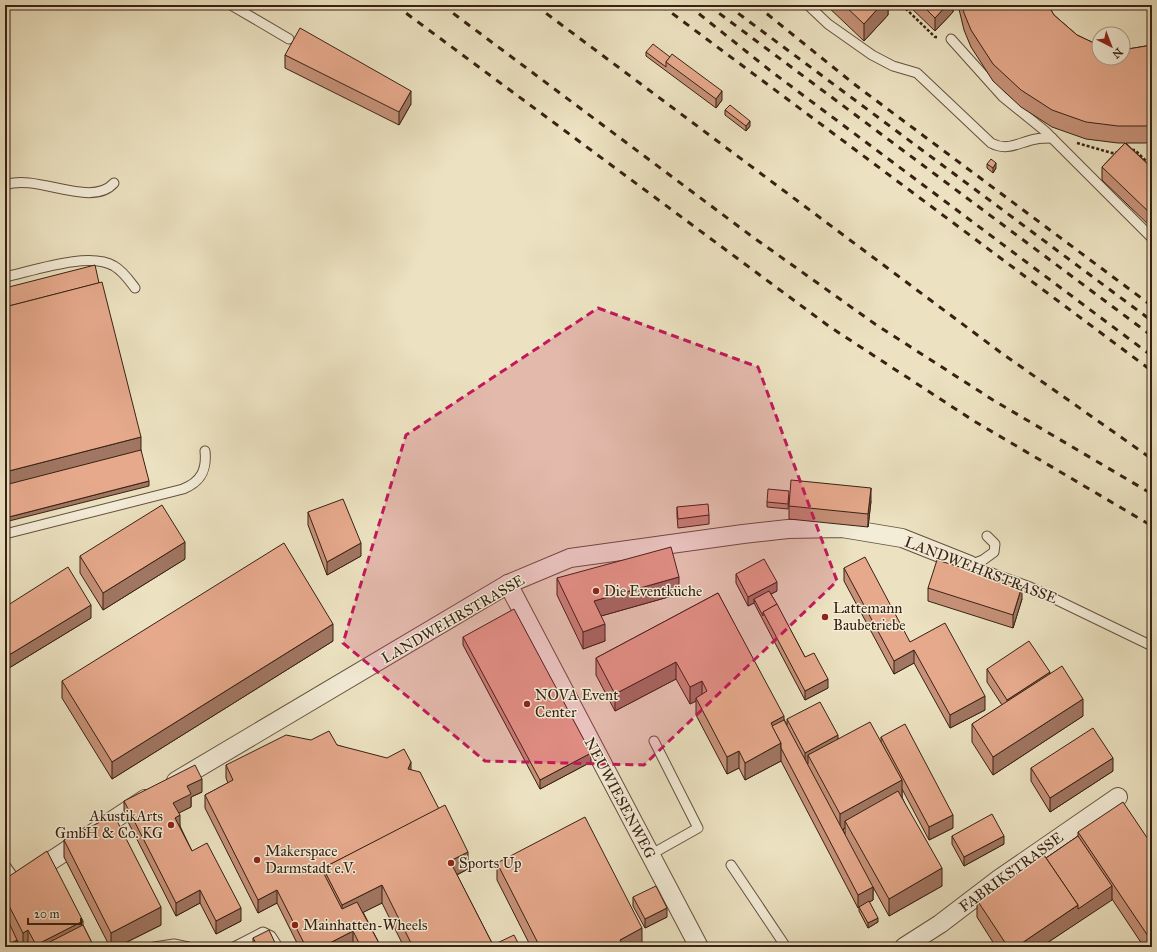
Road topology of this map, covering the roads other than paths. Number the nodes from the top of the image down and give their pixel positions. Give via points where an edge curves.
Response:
1 (231, 5) edge
2 (808, 5) edge
3 (289, 39) dead end
4 (951, 39) road end
5 (1052, 138) junction
6 (114, 183) dead end
7 (5, 185) edge
8 (1152, 238) edge
9 (5, 277) edge
10 (135, 288) dead end
11 (205, 451) dead end
12 (5, 534) edge
13 (987, 536) dead end
14 (970, 564) junction
15 (508, 584) junction
16 (1152, 646) edge
17 (654, 741) dead end
18 (1118, 797) dead end
19 (650, 855) junction
20 (5, 865) edge
21 (731, 865) dead end
22 (11, 886) edge
23 (154, 947) edge
24 (188, 947) edge
25 (234, 947) edge
26 (278, 947) edge
27 (699, 947) edge
28 (786, 947) edge
29 (904, 947) edge

1 - 3 lane
2 - 5 lane via 828,24 872,55 893,66 917,73 996,146 1014,146 1036,139
4 - 5 lane via 1003,97
5 - 8 lane
6 - 7 lane via 108,189 95,193 21,181
9 - 10 lane via 74,261 97,260 113,265
11 - 12 lane via 206,461 202,475 184,489
13 - 14 lane via 995,544 994,552 983,560
14 - 15 street, LANDWEHRSTRASSE via 908,540 870,532 842,528 788,529 570,558
14 - 16 lane, LANDWEHRSTRASSE via 1030,587
15 - 19 street, NEUWIESENWEG
15 - 22 street, LANDWEHRSTRASSE via 122,812
17 - 19 lane via 698,828
18 - 29 street, FABRIKSTRASSE
19 - 27 street, NEUWIESENWEG
20 - 22 lane
21 - 28 lane
23 - 24 lane via 174,944
25 - 26 lane via 263,932 272,936

